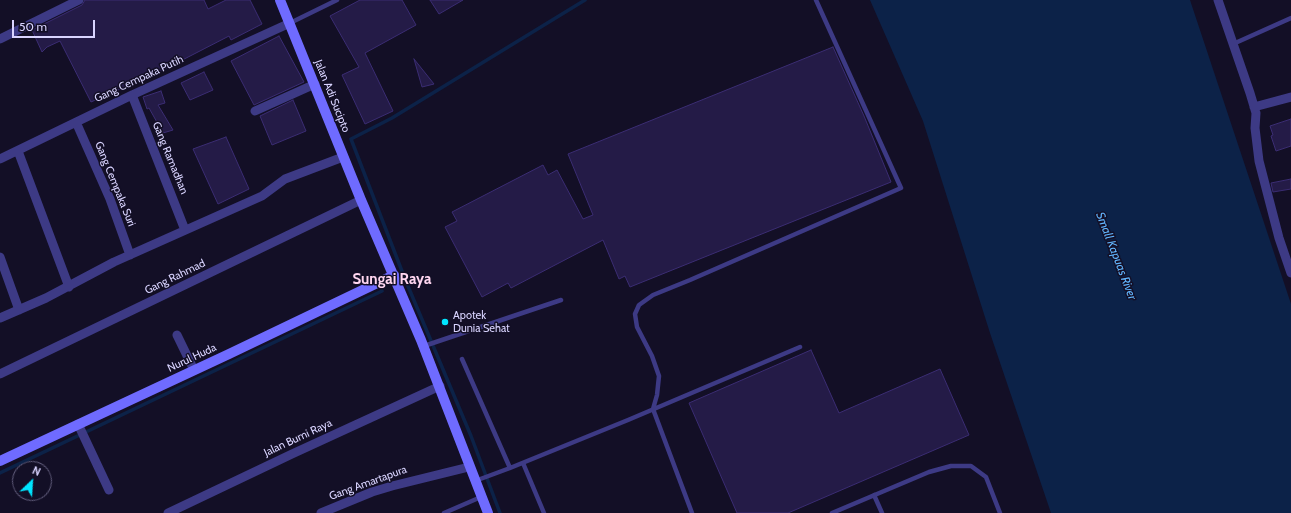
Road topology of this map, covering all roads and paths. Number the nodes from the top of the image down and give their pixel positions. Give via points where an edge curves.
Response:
1 (79, 0) edge
2 (280, 0) edge
3 (337, 0) edge
4 (816, 0) edge
5 (1218, 0) edge
6 (1291, 18) edge
7 (290, 23) junction
8 (0, 39) edge
9 (1233, 44) junction
10 (315, 84) junction
11 (132, 95) junction
12 (1291, 97) edge
13 (1254, 107) junction
14 (255, 111) dead end
15 (76, 122) junction
16 (18, 151) junction
17 (343, 156) junction
18 (0, 160) edge
19 (361, 200) junction
20 (185, 230) junction
21 (130, 255) junction
22 (0, 257) edge
23 (1291, 273) edge
24 (394, 275) junction
25 (69, 287) junction
26 (561, 300) dead end
27 (19, 310) junction
28 (0, 318) edge
29 (177, 335) dead end
30 (427, 345) dead end
31 (800, 347) dead end
32 (462, 359) dead end
33 (194, 370) junction
34 (0, 374) edge
35 (440, 386) junction
36 (653, 409) junction
37 (78, 424) junction
38 (0, 461) edge
39 (523, 463) junction
40 (469, 467) junction
41 (510, 468) junction
42 (478, 479) junction
43 (109, 490) dead end
44 (874, 495) junction
45 (482, 497) junction
46 (168, 513) edge
47 (321, 513) edge
48 (444, 513) edge
49 (488, 513) edge
50 (544, 513) edge
51 (692, 513) edge
52 (832, 513) edge
53 (882, 513) edge
54 (1000, 513) edge

1 - 8 street
2 - 7 main road, Jalan Adi Sucipto
3 - 7 lane
4 - 36 lane via 901,188 653,295 638,305 635,314 637,328 659,376
5 - 9 street
6 - 9 lane
7 - 10 main road, Jalan Adi Sucipto
7 - 11 street, Gang Cempaka Putih
9 - 13 street
10 - 14 street
10 - 17 main road, Jalan Adi Sucipto
11 - 15 street, Gang Cempaka Putih
11 - 20 street, Gang Ramadhan
12 - 13 street
13 - 23 street via 1259,161
15 - 16 street, Gang Cempaka Putih
15 - 21 street, Gang Cempaka Suri via 110,199
16 - 18 street, Gang Cempaka Putih
16 - 25 street
17 - 19 main road, Jalan Adi Sucipto
17 - 20 street via 285,179 262,196
19 - 24 main road, Jalan Adi Sucipto
19 - 34 street, Gang Rahmad
20 - 21 street
21 - 25 street
22 - 27 street
24 - 33 main road, Nurul Huda
24 - 35 main road, Jalan Adi Sucipto
25 - 27 street
26 - 30 lane
27 - 28 street
29 - 33 street
31 - 36 lane
32 - 41 lane
33 - 37 main road, Nurul Huda
35 - 40 main road, Jalan Adi Sucipto
35 - 46 street, Jalan Bumi Raya
36 - 39 lane
36 - 51 lane
37 - 38 main road, Nurul Huda
37 - 43 street
39 - 41 lane
39 - 50 lane
40 - 42 main road, Jalan Adi Sucipto
40 - 47 street, Gang Amartapura via 392,486
41 - 42 lane
42 - 45 main road, Jalan Adi Sucipto
44 - 52 lane
44 - 53 lane
44 - 54 lane via 929,472 951,466 971,466 986,477
45 - 48 lane
45 - 49 main road, Jalan Adi Sucipto

